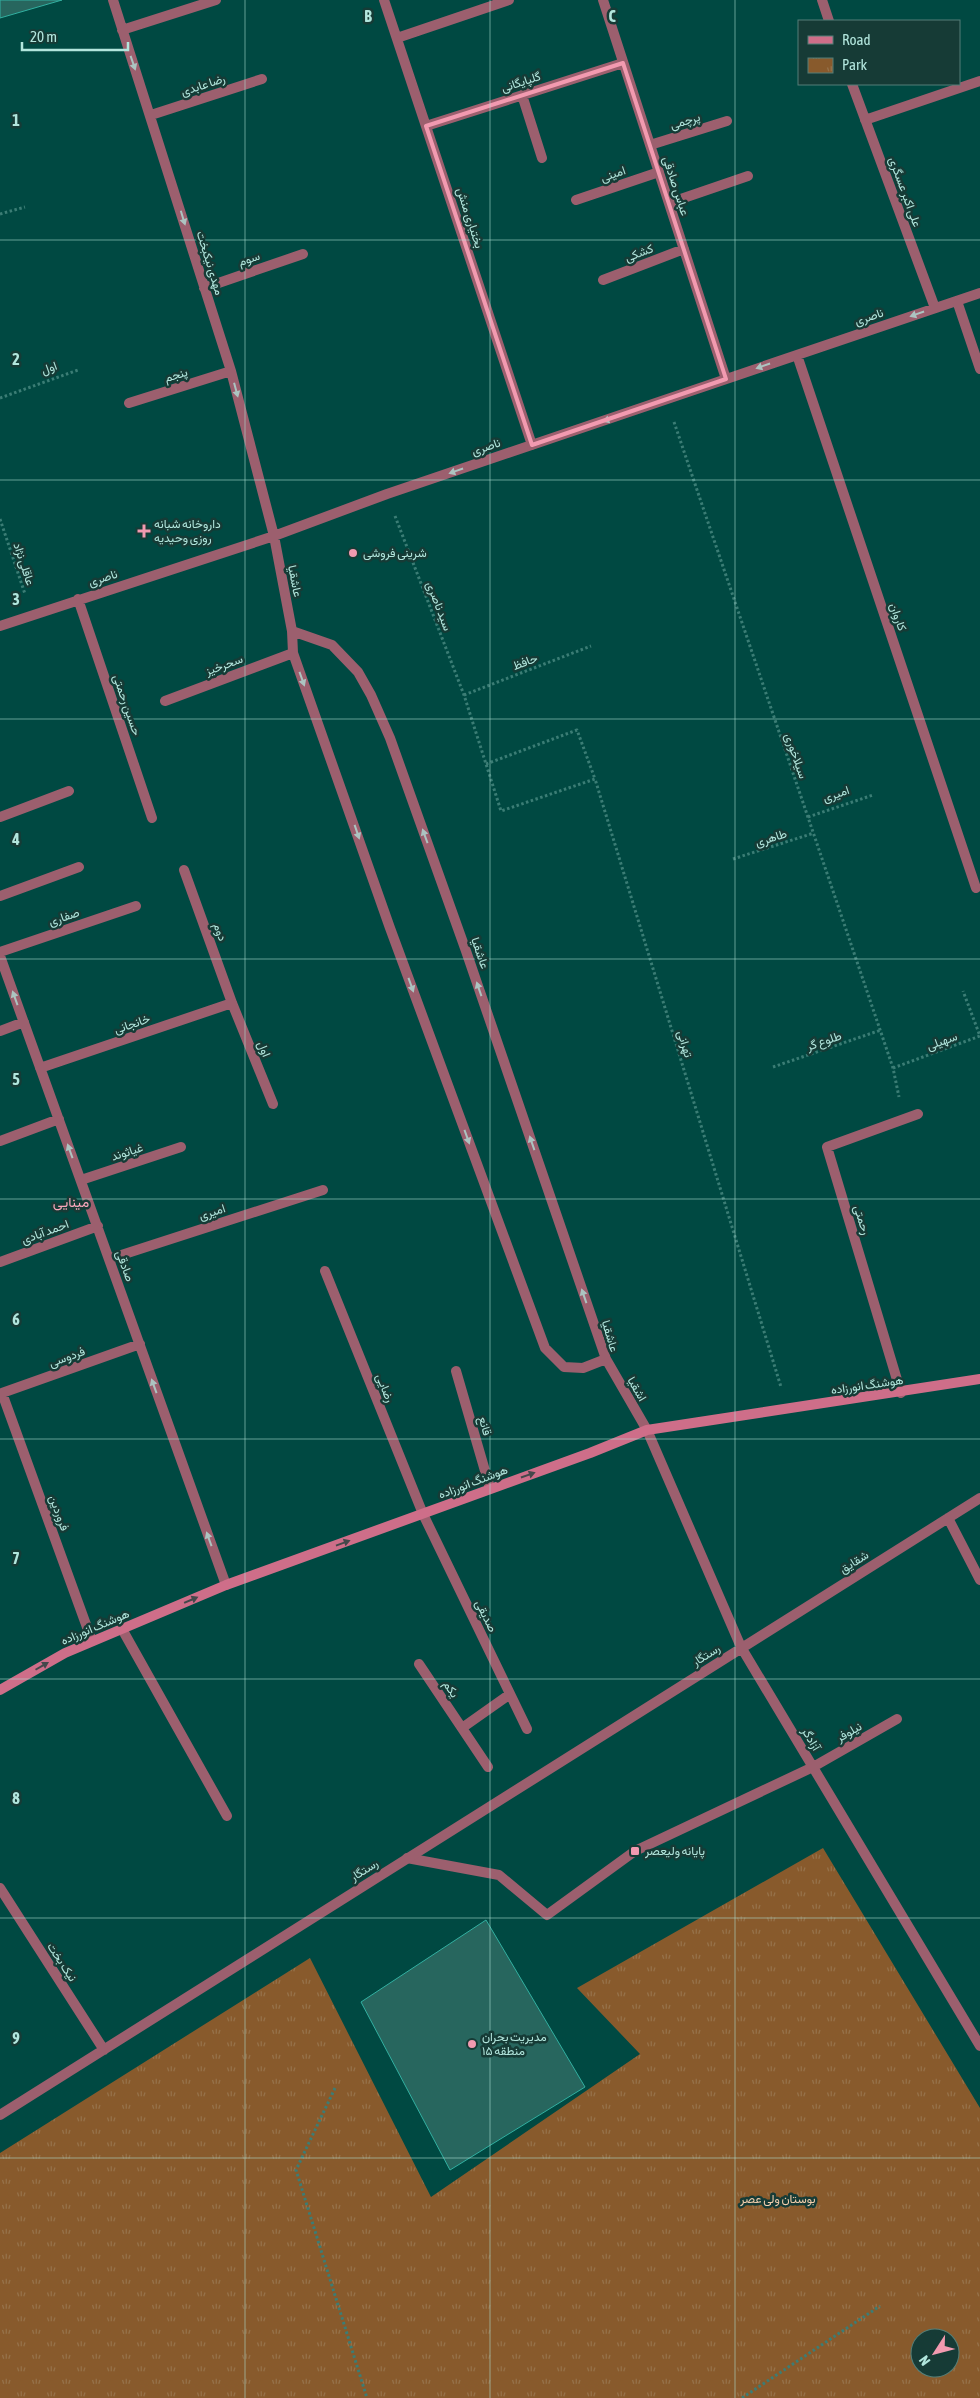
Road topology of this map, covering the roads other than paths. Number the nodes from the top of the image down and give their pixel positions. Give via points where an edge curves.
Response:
1 (113, 0) edge
2 (216, 0) edge
3 (384, 0) edge
4 (509, 0) edge
5 (603, 0) edge
6 (822, 0) edge
7 (829, 20) edge
8 (122, 30) junction
9 (397, 38) junction
10 (623, 63) junction
11 (262, 79) dead end
12 (980, 81) edge
13 (852, 85) edge
14 (522, 95) junction
15 (151, 115) junction
16 (865, 120) junction
17 (727, 121) dead end
18 (426, 126) junction
19 (650, 145) junction
20 (542, 158) dead end
21 (659, 172) junction
22 (748, 176) dead end
23 (576, 200) dead end
24 (669, 204) junction
25 (684, 249) junction
26 (303, 254) dead end
27 (603, 280) dead end
28 (204, 288) junction
29 (980, 293) edge
30 (957, 301) junction
31 (934, 308) junction
32 (797, 355) junction
33 (980, 369) edge
34 (231, 371) junction
35 (726, 379) junction
36 (129, 404) dead end
37 (532, 445) junction
38 (274, 536) junction
39 (78, 599) junction
40 (0, 626) edge
41 (292, 632) junction
42 (293, 653) junction
43 (165, 701) dead end
44 (69, 791) dead end
45 (0, 817) edge
46 (152, 818) dead end
47 (79, 867) dead end
48 (184, 870) dead end
49 (976, 888) dead end
50 (0, 896) edge
51 (136, 906) dead end
52 (0, 954) edge
53 (232, 1003) junction
54 (24, 1022) junction
55 (0, 1031) edge
56 (40, 1068) junction
57 (273, 1104) dead end
58 (918, 1114) dead end
59 (58, 1119) junction
60 (0, 1141) edge
61 (181, 1148) dead end
62 (81, 1180) junction
63 (323, 1190) dead end
64 (98, 1226) junction
65 (109, 1259) junction
66 (0, 1262) edge
67 (325, 1271) dead end
68 (140, 1344) junction
69 (606, 1359) junction
70 (456, 1371) dead end
71 (980, 1379) edge
72 (901, 1392) junction
73 (2, 1393) joint
74 (646, 1430) junction
75 (490, 1488) junction
76 (980, 1498) edge
77 (423, 1514) junction
78 (948, 1518) junction
79 (980, 1580) edge
80 (226, 1585) junction
81 (122, 1629) junction
82 (92, 1641) junction
83 (741, 1647) junction
84 (419, 1664) dead end
85 (0, 1690) edge
86 (510, 1694) junction
87 (897, 1719) dead end
88 (462, 1728) junction
89 (527, 1729) dead end
90 (488, 1767) dead end
91 (813, 1767) junction
92 (227, 1816) dead end
93 (407, 1858) junction
94 (0, 1888) edge
95 (980, 2046) edge
96 (104, 2050) junction
97 (0, 2115) edge

1 - 8 street, مهدی نیکبخت
2 - 8 street
3 - 9 street, بختیاری منش
4 - 9 street
5 - 10 street, عباس صادقی
6 - 7 street
8 -> 15 street, مهدی نیکبخت
9 - 18 street, بختیاری منش
10 - 14 street, گلپایگانی
10 - 19 street, عباس صادقی
11 - 15 street, رضا عابدی
12 - 16 street
13 - 16 street, علی اکبر عسگری
14 - 18 street, گلپایگانی
14 - 20 street
15 -> 28 street, مهدی نیکبخت
16 - 31 street, علی اکبر عسگری
17 - 19 street, پرچمی
18 - 37 street, بختیاری منش
19 - 21 street, عباس صادقی
21 - 23 street, امینی
21 - 24 street, عباس صادقی
22 - 24 street
24 - 25 street, عباس صادقی
25 - 27 street, کشکی
25 - 35 street, عباس صادقی
26 - 28 street, سوم
28 - 34 street, مهدی نیکبخت
29 - 30 street, ناصری
30 - 31 street, ناصری
30 - 33 street
31 -> 32 street, ناصری
32 -> 35 street, ناصری
32 - 49 street, کاروان
34 - 36 street, پنجم
34 -> 38 street, مهدی نیکبخت
35 -> 37 street, ناصری
37 -> 38 street, ناصری
38 - 39 street, ناصری
38 - 41 street, عاشقیا
39 - 40 street, ناصری
39 - 46 street, حسین رحمتی
41 - 42 street, عاشقیا
69 -> 41 street, عاشقیا via 390,738 358,672 332,644
42 - 43 street, سحرخیز
42 -> 69 street, عاشقیا via 390,928 545,1348 564,1367 583,1368
44 - 45 street
47 - 50 street
48 - 53 street, دوم
51 - 52 street, صفاری
54 -> 52 street, صادقی
53 - 56 street, خانجانی
53 - 57 street, اول
54 - 55 street
54 - 56 street, صادقی
56 - 59 street, صادقی
58 - 72 street, رحمتی via 827,1147
59 - 60 street
62 -> 59 street, صادقی
61 - 62 street, غیاثوند
62 - 64 street, صادقی
63 - 65 street, امیری
64 - 65 street, صادقی
64 - 66 street, احمد آبادی
65 - 68 street, صادقی
67 - 77 street, رضایی
68 - 73 street, فردوسی
80 -> 68 street, صادقی
69 - 74 street, اشقیا
70 - 75 street, قانع
71 - 72 main road, هوشنگ انورزاده
72 - 74 main road, هوشنگ انورزاده
73 - 82 street, فروردین
75 -> 74 main road, هوشنگ انورزاده
74 - 83 street, آزادگر
75 - 77 main road, هوشنگ انورزاده
76 - 78 street, شقایق
80 -> 77 main road, هوشنگ انورزاده
77 - 86 street, صدیقی
78 - 79 street
78 - 83 street, شقایق
81 -> 80 main road, هوشنگ انورزاده
81 - 82 main road, هوشنگ انورزاده
81 - 92 street
85 -> 82 main road, هوشنگ انورزاده
83 - 91 street, آزادگر
83 - 93 street, رستگار
84 - 88 street, یکم
86 - 88 street
86 - 89 street, صدیقی
87 - 91 street, نیلوفر
88 - 90 street, یکم
91 - 93 street, نیلوفر via 635,1851 547,1915 499,1875
91 - 95 street, آزادگر
93 - 96 street, رستگار
94 - 96 street, نیک بخت
96 - 97 street, رستگار

